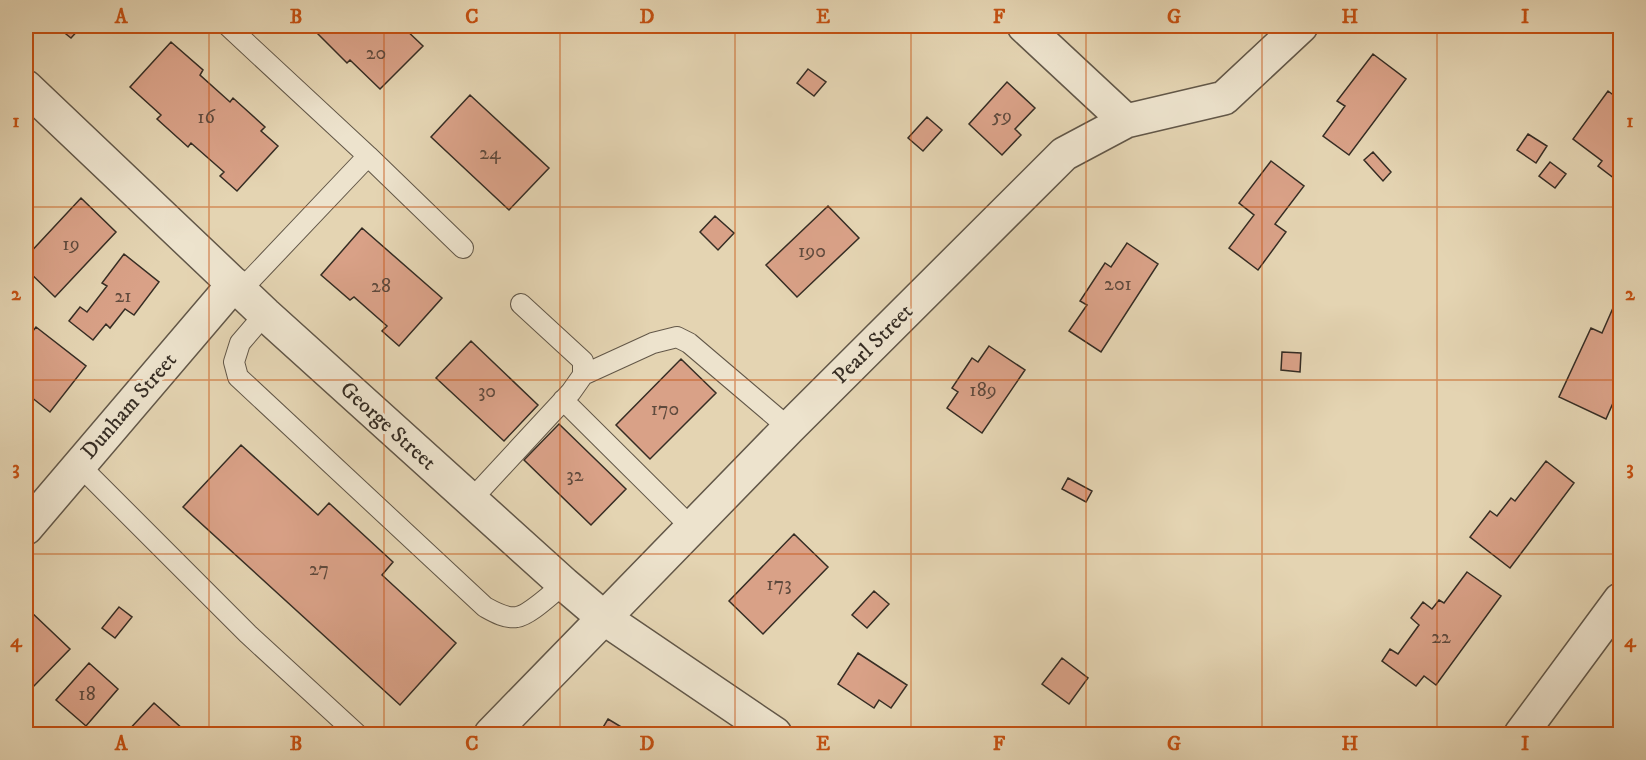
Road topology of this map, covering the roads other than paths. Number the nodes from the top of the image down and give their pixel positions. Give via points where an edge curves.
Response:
1 (228, 26) edge
2 (1024, 26) edge
3 (1301, 26) edge
4 (26, 87) edge
5 (1126, 121) junction
6 (368, 156) junction
7 (464, 248) dead end
8 (237, 288) junction
9 (520, 304) dead end
10 (265, 314) junction
11 (583, 375) junction
12 (563, 400) junction
13 (789, 428) junction
14 (79, 465) junction
15 (471, 500) junction
16 (26, 528) edge
17 (693, 529) junction
18 (564, 585) junction
19 (1620, 600) edge
20 (604, 618) junction
21 (357, 735) edge
22 (491, 735) edge
23 (775, 735) edge
24 (1521, 735) edge

1 - 6 lane
2 - 5 street
3 - 5 street, Pearl Street via 1224,98
4 - 8 street, George Street
5 - 13 street, Pearl Street via 1064,154
6 - 7 lane
6 - 8 lane
8 - 10 street, George Street
8 - 14 street, Dunham Street
9 - 11 lane via 583,361
10 - 15 street, George Street
10 - 18 lane via 240,343 234,362 237,377 485,607 516,618
11 - 12 lane
11 - 13 lane via 654,343 677,337
12 - 15 lane
12 - 17 lane
13 - 17 street, Pearl Street
14 - 16 street, Dunham Street
14 - 21 lane via 248,634
15 - 18 street, George Street
17 - 20 street, Pearl Street
18 - 20 street, George Street
19 - 24 street
20 - 22 street, Pearl Street
20 - 23 street, George Street

